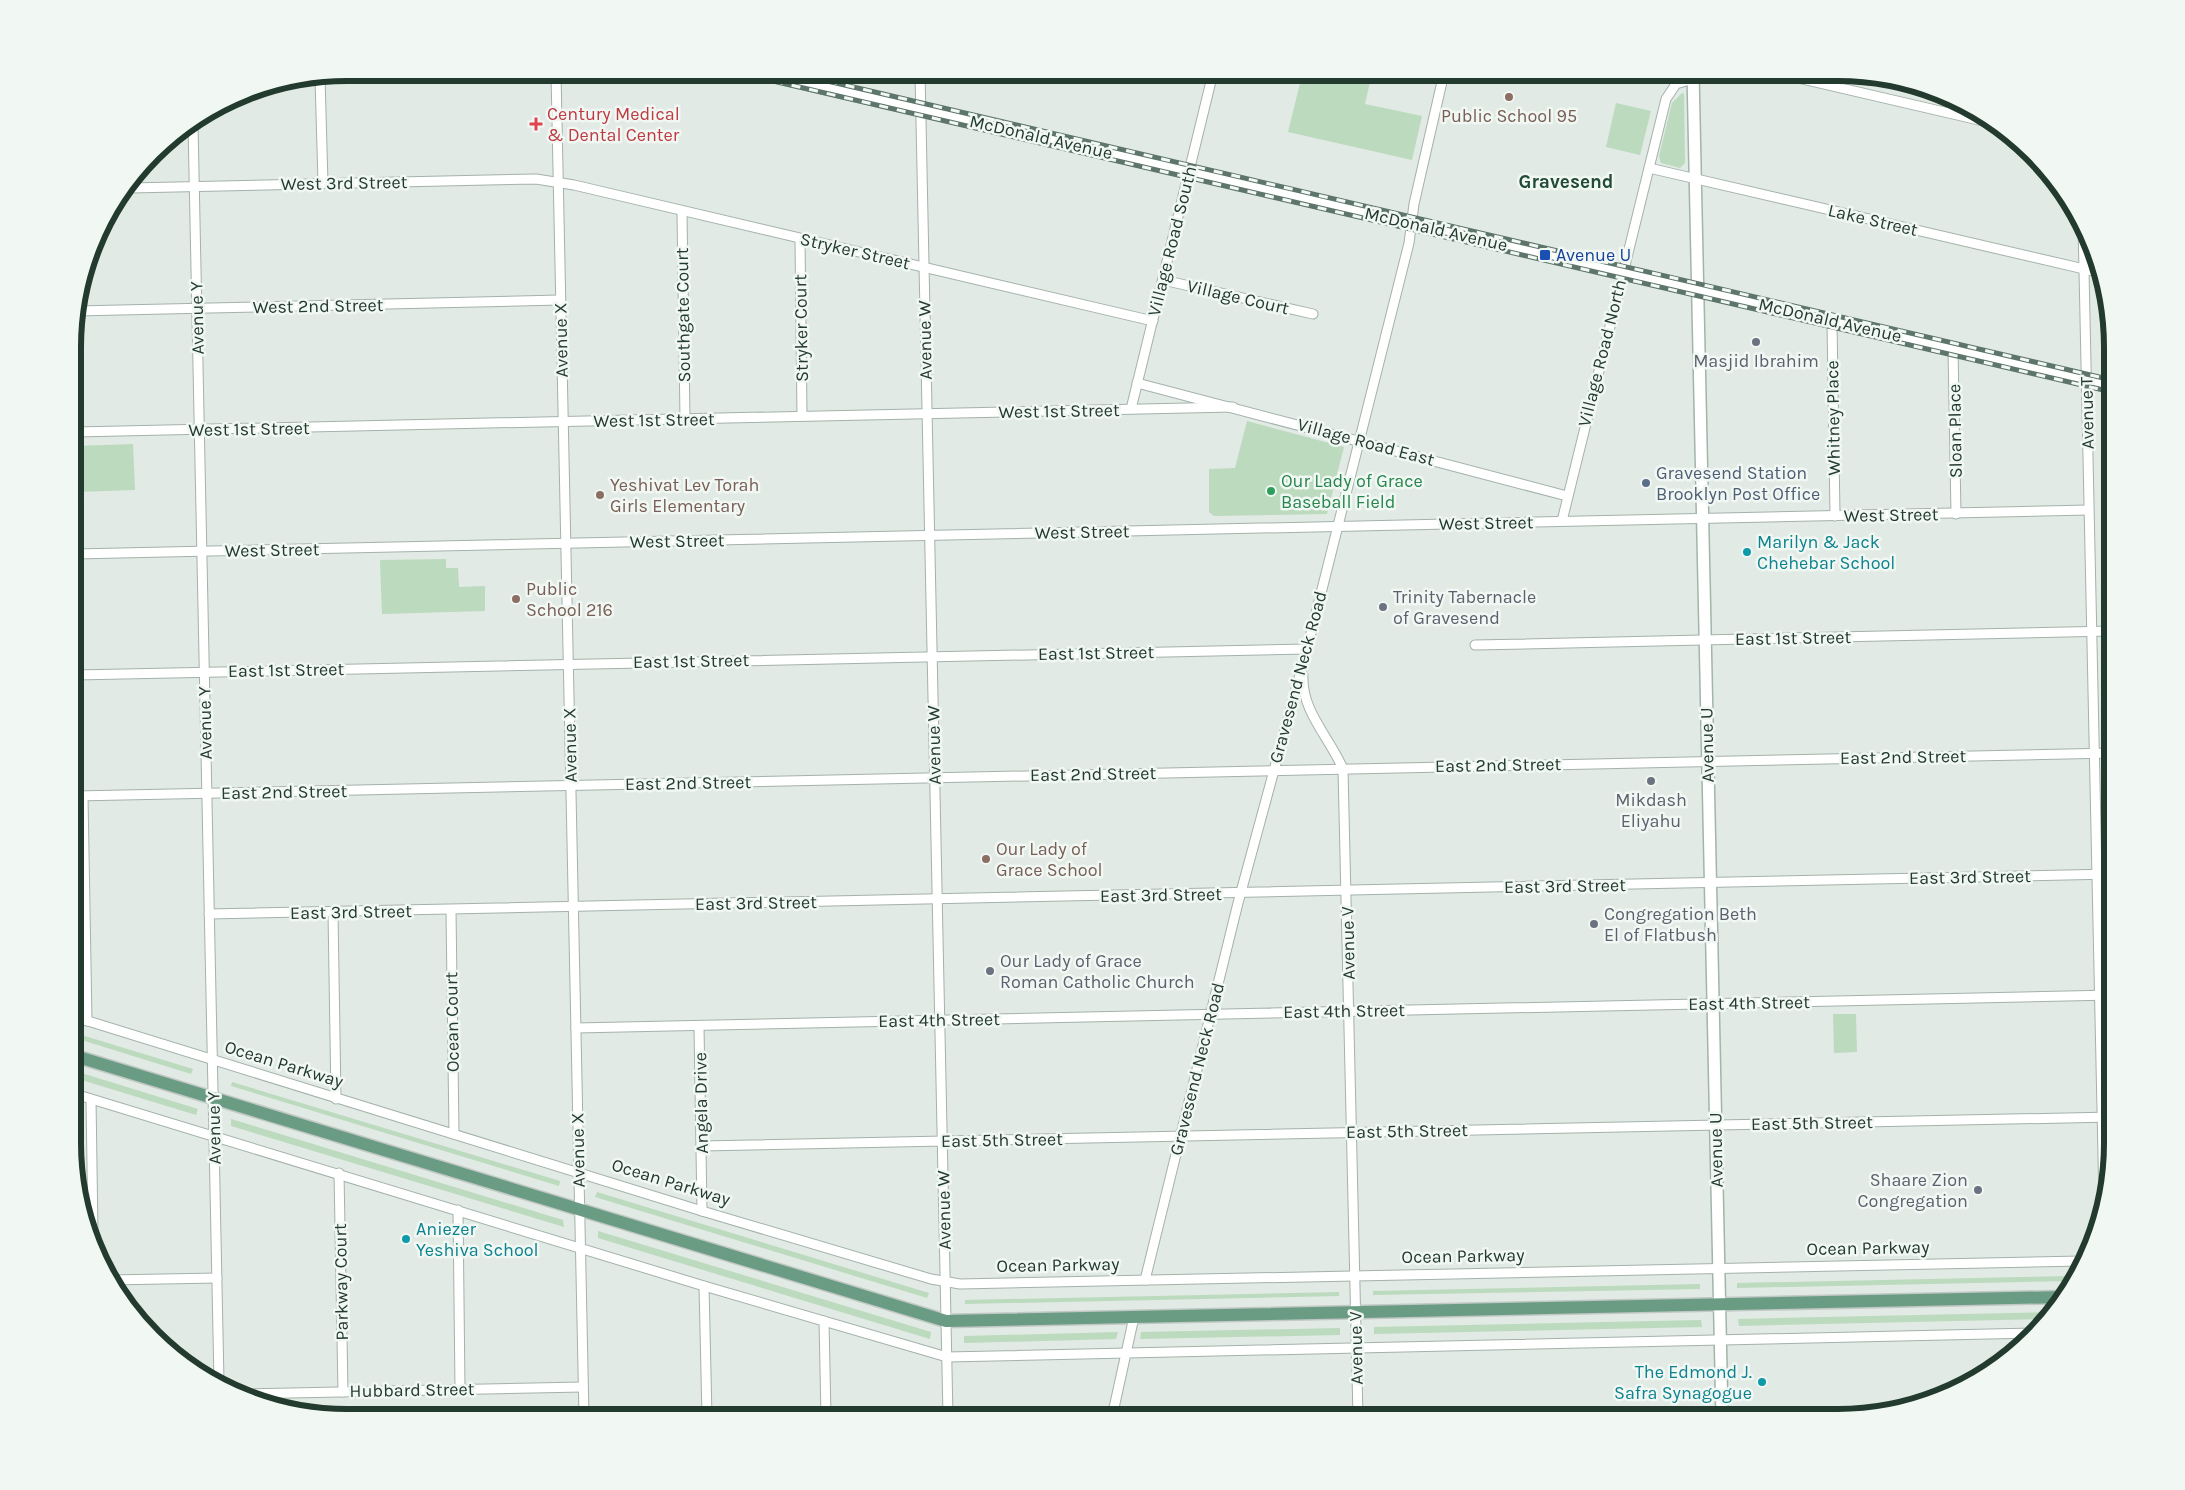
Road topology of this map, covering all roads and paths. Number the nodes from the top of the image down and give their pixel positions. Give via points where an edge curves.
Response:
1 (556, 81) edge
2 (796, 81) edge
3 (920, 81) edge
4 (1211, 81) edge
5 (1442, 81) edge
6 (1682, 81) edge
7 (1693, 81) edge
8 (1811, 81) edge
9 (320, 83) edge
10 (920, 108) junction
11 (1974, 119) edge
12 (193, 130) edge
13 (1649, 168) junction
14 (1189, 171) junction
15 (1695, 179) junction
16 (558, 182) junction
17 (323, 183) junction
18 (194, 186) junction
19 (134, 188) edge
20 (682, 212) junction
21 (1411, 224) junction
22 (800, 239) junction
23 (2083, 244) edge
24 (924, 267) junction
25 (2084, 269) junction
26 (1622, 271) junction
27 (2093, 271) edge
28 (1162, 280) junction
29 (1697, 289) junction
30 (560, 300) junction
31 (197, 308) junction
32 (84, 311) edge
33 (1313, 314) dead end
34 (1153, 321) junction
35 (1832, 321) junction
36 (1954, 349) junction
37 (2086, 380) junction
38 (1137, 383) junction
39 (2104, 384) edge
40 (1233, 407) junction
41 (1131, 410) junction
42 (927, 413) junction
43 (802, 416) junction
44 (685, 419) junction
45 (563, 421) junction
46 (199, 430) junction
47 (81, 432) edge
48 (1359, 440) junction
49 (1568, 496) junction
50 (2088, 510) junction
51 (1956, 514) junction
52 (1835, 516) junction
53 (1702, 518) junction
54 (1562, 522) junction
55 (1338, 526) junction
56 (930, 535) junction
57 (566, 543) junction
58 (202, 551) junction
59 (81, 554) edge
60 (2104, 631) edge
61 (2092, 632) junction
62 (1705, 640) junction
63 (1475, 645) dead end
64 (1307, 649) junction
65 (932, 656) junction
66 (1304, 660) junction
67 (568, 664) junction
68 (204, 672) junction
69 (81, 675) edge
70 (2104, 752) edge
71 (2094, 753) junction
72 (1707, 761) junction
73 (1344, 769) junction
74 (1274, 770) junction
75 (935, 778) junction
76 (571, 785) junction
77 (207, 793) junction
78 (81, 796) edge
79 (81, 852) edge
80 (2097, 874) junction
81 (2104, 874) edge
82 (1710, 882) junction
83 (1346, 891) junction
84 (1241, 893) junction
85 (937, 899) junction
86 (573, 906) junction
87 (451, 910) junction
88 (333, 912) junction
89 (209, 914) junction
90 (2099, 996) junction
91 (2104, 996) edge
92 (1713, 1004) junction
93 (1350, 1011) junction
94 (1211, 1014) junction
95 (81, 1020) edge
96 (940, 1020) junction
97 (87, 1021) junction
98 (699, 1026) junction
99 (576, 1028) junction
100 (81, 1058) edge
101 (212, 1060) junction
102 (81, 1096) edge
103 (213, 1098) junction
104 (91, 1099) junction
105 (336, 1099) junction
106 (2102, 1117) junction
107 (1715, 1125) junction
108 (1352, 1132) junction
109 (454, 1134) junction
110 (214, 1136) junction
111 (1180, 1136) junction
112 (943, 1141) junction
113 (702, 1146) junction
114 (2103, 1161) edge
115 (579, 1172) junction
116 (339, 1173) junction
117 (458, 1210) junction
118 (580, 1210) junction
119 (702, 1211) junction
120 (93, 1222) edge
121 (580, 1247) junction
122 (2076, 1261) edge
123 (1718, 1268) junction
124 (1355, 1276) junction
125 (217, 1278) junction
126 (119, 1280) edge
127 (1145, 1280) junction
128 (945, 1282) junction
129 (704, 1286) junction
130 (2055, 1297) edge
131 (1719, 1304) junction
132 (1356, 1312) junction
133 (1134, 1317) junction
134 (824, 1321) junction
135 (946, 1321) junction
136 (2025, 1332) edge
137 (1720, 1339) junction
138 (1356, 1348) junction
139 (1126, 1353) junction
140 (947, 1357) junction
141 (219, 1376) edge
142 (583, 1387) junction
143 (460, 1389) junction
144 (343, 1392) junction
145 (257, 1394) edge
146 (584, 1409) edge
147 (707, 1409) edge
148 (826, 1409) edge
149 (948, 1409) edge
150 (1114, 1409) edge
151 (1358, 1409) edge
152 (1722, 1409) edge

1 - 16 street, Avenue X
2 - 10 main road, McDonald Avenue
3 - 10 street, Avenue W
4 - 14 street, Village Road South
5 - 21 street, Gravesend Neck Road
6 - 13 street, Village Road North via 1676,84 1666,99
7 - 15 main road, Avenue U
8 - 11 street
9 - 17 street
10 - 14 main road, McDonald Avenue
10 - 24 street, Avenue W
12 - 18 street, Avenue Y
13 - 15 street, Lake Street
13 - 26 street, Village Road North
14 - 21 main road, McDonald Avenue
14 - 28 street, Village Road South
15 - 25 street, Lake Street
15 - 29 main road, Avenue U
16 - 17 street, West 3rd Street via 536,179
16 - 20 street, Stryker Street
16 - 30 street, Avenue X
17 - 18 street, West 3rd Street
18 - 19 street, West 3rd Street
18 - 31 street, Avenue Y
20 - 22 street, Stryker Street
20 - 44 street, Southgate Court
21 - 26 main road, McDonald Avenue
21 - 48 street, Gravesend Neck Road via 1409,243
22 - 24 street, Stryker Street
22 - 43 street, Stryker Court
23 - 25 street, Avenue T
24 - 34 street, Stryker Street
24 - 42 street, Avenue W
25 - 27 street, Lake Street
25 - 37 street, Avenue T
26 - 29 main road, McDonald Avenue
26 - 49 street, Village Road North
28 - 33 street, Village Court
28 - 34 street, Village Road South
29 - 35 main road, McDonald Avenue
29 - 53 main road, Avenue U
30 - 31 street, West 2nd Street
30 - 45 street, Avenue X
31 - 32 street, West 2nd Street
31 - 46 street, Avenue Y
34 - 38 street, Village Road South
35 - 36 main road, McDonald Avenue
35 - 52 street, Whitney Place
36 - 37 main road, McDonald Avenue
36 - 51 street, Sloan Place
37 - 39 main road, McDonald Avenue
37 - 50 street, Avenue T
38 - 40 street, Village Road East
38 - 41 street, Village Road South
40 - 41 street, West 1st Street
40 - 48 street, Village Road East
41 - 42 street, West 1st Street
42 - 43 street, West 1st Street
42 - 56 street, Avenue W
43 - 44 street, West 1st Street
44 - 45 street, West 1st Street
45 - 46 street, West 1st Street
45 - 57 street, Avenue X
46 - 47 street, West 1st Street
46 - 58 street, Avenue Y
48 - 49 street, Village Road East
48 - 55 street, Gravesend Neck Road
49 - 54 street
50 - 51 street, West Street
50 - 61 street, Avenue T
51 - 52 street, West Street
52 - 53 street, West Street
53 - 54 street, West Street
53 - 62 main road, Avenue U
54 - 55 street, West Street
55 - 56 street, West Street
55 - 64 street, Gravesend Neck Road
56 - 57 street, West Street
56 - 65 street, Avenue W
57 - 58 street, West Street
57 - 67 street, Avenue X
58 - 59 street, West Street
58 - 68 street, Avenue Y
60 - 61 street, East 1st Street
61 - 62 street, East 1st Street
61 - 71 street, Avenue T
62 - 63 street, East 1st Street
62 - 72 main road, Avenue U
64 - 65 street, East 1st Street
64 - 66 street, Gravesend Neck Road
65 - 67 street, East 1st Street
65 - 75 street, Avenue W
66 - 73 street, Avenue V via 1302,687 1309,710
66 - 74 street, Gravesend Neck Road
67 - 68 street, East 1st Street
67 - 76 street, Avenue X
68 - 69 street, East 1st Street
68 - 77 street, Avenue Y
70 - 71 street, East 2nd Street
71 - 72 street, East 2nd Street
71 - 80 street, Avenue T
72 - 73 street, East 2nd Street
72 - 82 main road, Avenue U
73 - 74 street, East 2nd Street
73 - 83 street, Avenue V
74 - 75 street, East 2nd Street
74 - 84 street, Gravesend Neck Road
75 - 76 street, East 2nd Street
75 - 85 street, Avenue W
76 - 77 street, East 2nd Street
76 - 86 street, Avenue X
77 - 78 street, East 2nd Street
77 - 89 street, Avenue Y
79 - 97 street
80 - 81 street, East 3rd Street
80 - 82 street, East 3rd Street
80 - 90 street, Avenue T
82 - 83 street, East 3rd Street
82 - 92 main road, Avenue U
83 - 84 street, East 3rd Street
83 - 93 street, Avenue V
84 - 85 street, East 3rd Street
84 - 94 street, Gravesend Neck Road
85 - 86 street, East 3rd Street
85 - 96 street, Avenue W
86 - 87 street, East 3rd Street
86 - 99 street, Avenue X
87 - 88 street, East 3rd Street
87 - 109 street, Ocean Court
88 - 89 street, East 3rd Street
88 - 105 street
89 - 101 street, Avenue Y
90 - 91 street, East 4th Street
90 - 92 street, East 4th Street
90 - 106 street, Avenue T
92 - 93 street, East 4th Street
92 - 107 main road, Avenue U
93 - 94 street, East 4th Street
93 - 108 street, Avenue V
94 - 96 street, East 4th Street
94 - 111 street, Gravesend Neck Road
95 - 97 street, Ocean Parkway
96 - 98 street, East 4th Street
96 - 112 street, Avenue W
97 - 101 street, Ocean Parkway
98 - 99 street, East 4th Street
98 - 113 street, Angela Drive
99 - 115 street, Avenue X
100 - 103 main road
101 - 103 street, Avenue Y
101 - 105 street, Ocean Parkway
102 - 104 street
103 - 110 street, Avenue Y
103 - 118 main road
104 - 110 street
104 - 120 street
105 - 109 street, Ocean Parkway
106 - 107 street, East 5th Street
106 - 114 street, Avenue T
107 - 108 street, East 5th Street
107 - 123 main road, Avenue U
108 - 111 street, East 5th Street
108 - 124 street, Avenue V
109 - 115 street, Ocean Parkway
110 - 116 street
110 - 125 street, Avenue Y
111 - 112 street, East 5th Street
111 - 127 street, Gravesend Neck Road
112 - 113 street, East 5th Street
112 - 128 street, Avenue W
113 - 119 street, Angela Drive
115 - 118 street, Avenue X
115 - 119 street, Ocean Parkway
116 - 117 street
116 - 144 street, Parkway Court
117 - 121 street
117 - 143 street
118 - 121 street, Avenue X
118 - 135 main road
119 - 128 street, Ocean Parkway
121 - 129 street
121 - 142 street, Avenue X
122 - 123 street, Ocean Parkway
123 - 124 street, Ocean Parkway
123 - 131 main road, Avenue U
124 - 127 street, Ocean Parkway
124 - 132 street, Avenue V
125 - 126 street
125 - 141 street, Avenue Y
127 - 128 street, Ocean Parkway
128 - 135 street, Avenue W
129 - 134 street
129 - 147 street
130 - 131 main road
131 - 132 main road
131 - 137 main road, Avenue U
132 - 133 main road
132 - 138 street, Avenue V
133 - 135 main road
133 - 139 street
134 - 140 street
134 - 148 street
135 - 140 street, Avenue W
136 - 137 street
137 - 138 street
137 - 152 main road, Avenue U
138 - 139 street
138 - 151 street, Avenue V
139 - 140 street
139 - 150 street
140 - 149 street, Avenue W
142 - 143 street, Hubbard Street
142 - 146 street, Avenue X
143 - 144 street, Hubbard Street
144 - 145 street, Hubbard Street

